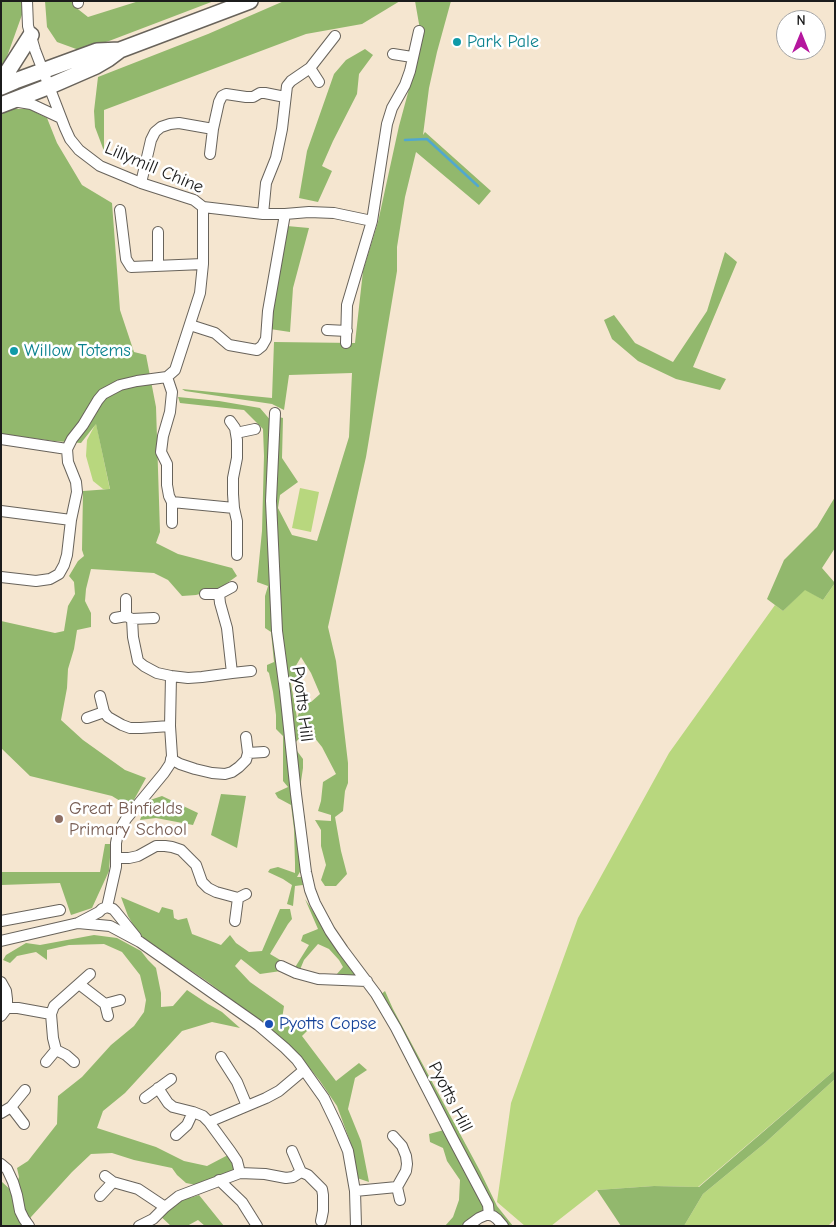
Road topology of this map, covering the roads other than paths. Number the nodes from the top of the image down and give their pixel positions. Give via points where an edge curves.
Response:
1 (27, 1) edge
2 (250, 1) edge
3 (419, 31) dead end
4 (31, 36) junction
5 (335, 36) dead end
6 (120, 50) junction
7 (394, 54) dead end
8 (412, 57) junction
9 (310, 68) junction
10 (44, 71) junction
11 (1, 78) edge
12 (319, 82) dead end
13 (50, 86) junction
14 (1, 87) edge
15 (285, 97) junction
16 (5, 101) edge
17 (61, 118) junction
18 (213, 129) junction
19 (210, 154) dead end
20 (141, 184) junction
21 (203, 207) junction
22 (120, 210) dead end
23 (263, 214) junction
24 (285, 214) junction
25 (372, 221) junction
26 (158, 232) dead end
27 (203, 264) junction
28 (158, 265) junction
29 (190, 325) junction
30 (327, 330) dead end
31 (347, 331) junction
32 (346, 343) dead end
33 (167, 376) junction
34 (275, 413) dead end
35 (230, 421) dead end
36 (255, 429) dead end
37 (236, 433) junction
38 (1, 439) edge
39 (68, 449) junction
40 (172, 502) junction
41 (234, 508) junction
42 (1, 511) edge
43 (71, 520) junction
44 (172, 523) dead end
45 (237, 555) dead end
46 (1, 577) edge
47 (232, 587) dead end
48 (206, 594) dead end
49 (220, 594) junction
50 (126, 599) dead end
51 (115, 618) dead end
52 (129, 618) junction
53 (154, 618) dead end
54 (251, 672) dead end
55 (232, 673) junction
56 (171, 676) junction
57 (100, 696) dead end
58 (104, 712) junction
59 (87, 718) dead end
60 (170, 726) junction
61 (246, 737) dead end
62 (264, 752) dead end
63 (248, 753) junction
64 (171, 760) junction
65 (116, 858) junction
66 (60, 910) dead end
67 (109, 910) junction
68 (1, 921) edge
69 (235, 921) dead end
70 (78, 923) junction
71 (106, 925) junction
72 (1, 941) edge
73 (140, 942) junction
74 (281, 966) dead end
75 (90, 974) dead end
76 (367, 981) junction
77 (1, 982) edge
78 (79, 984) junction
79 (120, 1000) dead end
80 (105, 1004) junction
81 (4, 1012) edge
82 (51, 1014) junction
83 (108, 1016) dead end
84 (56, 1050) junction
85 (220, 1057) dead end
86 (46, 1062) dead end
87 (74, 1062) dead end
88 (304, 1070) junction
89 (171, 1079) dead end
90 (158, 1088) junction
91 (25, 1090) dead end
92 (145, 1098) dead end
93 (247, 1106) junction
94 (11, 1107) junction
95 (193, 1112) junction
96 (1, 1113) edge
97 (209, 1122) junction
98 (24, 1124) dead end
99 (176, 1135) dead end
100 (393, 1136) dead end
101 (292, 1151) dead end
102 (1, 1164) edge
103 (301, 1172) junction
104 (240, 1173) junction
105 (219, 1180) junction
106 (397, 1187) junction
107 (355, 1190) junction
108 (100, 1196) dead end
109 (400, 1200) dead end
110 (165, 1207) junction
111 (489, 1215) junction
112 (321, 1221) dead end
113 (29, 1226) edge
114 (139, 1226) edge
115 (258, 1226) edge
116 (356, 1226) edge
117 (468, 1226) edge
118 (503, 1226) edge

1 - 4 street, Lillymill Chine
2 - 6 highway
3 - 8 street
4 - 10 street, Lillymill Chine
4 - 11 highway
5 - 9 street
6 - 10 highway via 97,51
6 - 13 highway via 96,66
7 - 8 street
8 - 25 street via 405,85 387,124
9 - 12 street
9 - 15 street via 292,80
10 - 13 street, Lillymill Chine
10 - 14 highway
13 - 16 highway
13 - 17 street, Lillymill Chine
15 - 18 street via 265,93 253,97 226,94 219,102
15 - 23 street via 282,129 266,183
16 - 17 street via 31,104
17 - 20 street, Lillymill Chine via 70,139 89,158
18 - 19 street
18 - 20 street via 179,124 161,127 151,140
20 - 21 street, Lillymill Chine via 194,200
21 - 23 street, Lillymill Chine
21 - 27 street
22 - 28 street via 126,259 131,267
23 - 24 street, Lillymill Chine
24 - 25 street, Lillymill Chine via 334,213
24 - 29 street via 266,340 262,346 257,350 229,345 215,333
25 - 31 street via 348,306
26 - 28 street
27 - 28 street
27 - 29 street via 200,294
29 - 33 street via 175,370
30 - 31 street
31 - 32 street
33 - 39 street via 120,385 103,394
33 - 40 street via 172,392 161,452 167,464 167,485
34 - 76 street, Pyotts Hill via 271,501 276,631 306,872 310,890 326,924
35 - 37 street
36 - 37 street
37 - 41 street
38 - 39 street
39 - 43 street via 68,462 77,492
40 - 41 street
40 - 44 street
41 - 45 street
42 - 43 street
43 - 46 street via 67,555 59,574 36,581
47 - 49 street
48 - 49 street
49 - 55 street
50 - 52 street
51 - 52 street
52 - 53 street
52 - 56 street via 138,661 157,673
54 - 55 street
55 - 56 street via 188,678
56 - 60 street
57 - 58 street
58 - 59 street
58 - 60 street via 130,728
60 - 64 street
61 - 63 street
62 - 63 street
63 - 64 street via 239,767 226,774 195,769
64 - 65 street via 126,818 118,833
65 - 67 street
65 - 69 street via 138,856 156,846 181,850 196,865 202,882 208,888 242,896
66 - 68 street
67 - 70 street
67 - 71 street via 98,918
67 - 71 street via 117,920 113,925
67 - 73 street
70 - 71 street
70 - 72 street
71 - 73 street
73 - 88 street via 258,1025
74 - 76 street via 318,979
75 - 78 street
76 - 111 street, Pyotts Hill via 396,1028 488,1204
77 - 81 street via 7,999
78 - 80 street
78 - 82 street via 54,1006
79 - 80 street
80 - 83 street
81 - 82 street via 18,1008
82 - 84 street
84 - 86 street
84 - 87 street
85 - 93 street via 237,1082
88 - 93 street via 279,1091
88 - 107 street via 337,1124 348,1151
89 - 90 street
90 - 92 street
90 - 95 street via 173,1107
91 - 94 street
93 - 97 street
94 - 96 street
94 - 98 street
95 - 97 street
95 - 99 street via 187,1125
97 - 104 street via 231,1152
100 - 106 street via 402,1146 407,1164
101 - 103 street
102 - 113 street via 13,1182 20,1211
103 - 104 street via 286,1178
103 - 112 street via 322,1189
104 - 105 street
105 - 110 street via 179,1196
105 - 115 street via 242,1202
106 - 107 street
106 - 109 street
107 - 116 street
108 - 110 street via 109,1179 138,1189
110 - 114 street via 154,1219
111 - 117 street
111 - 118 street

